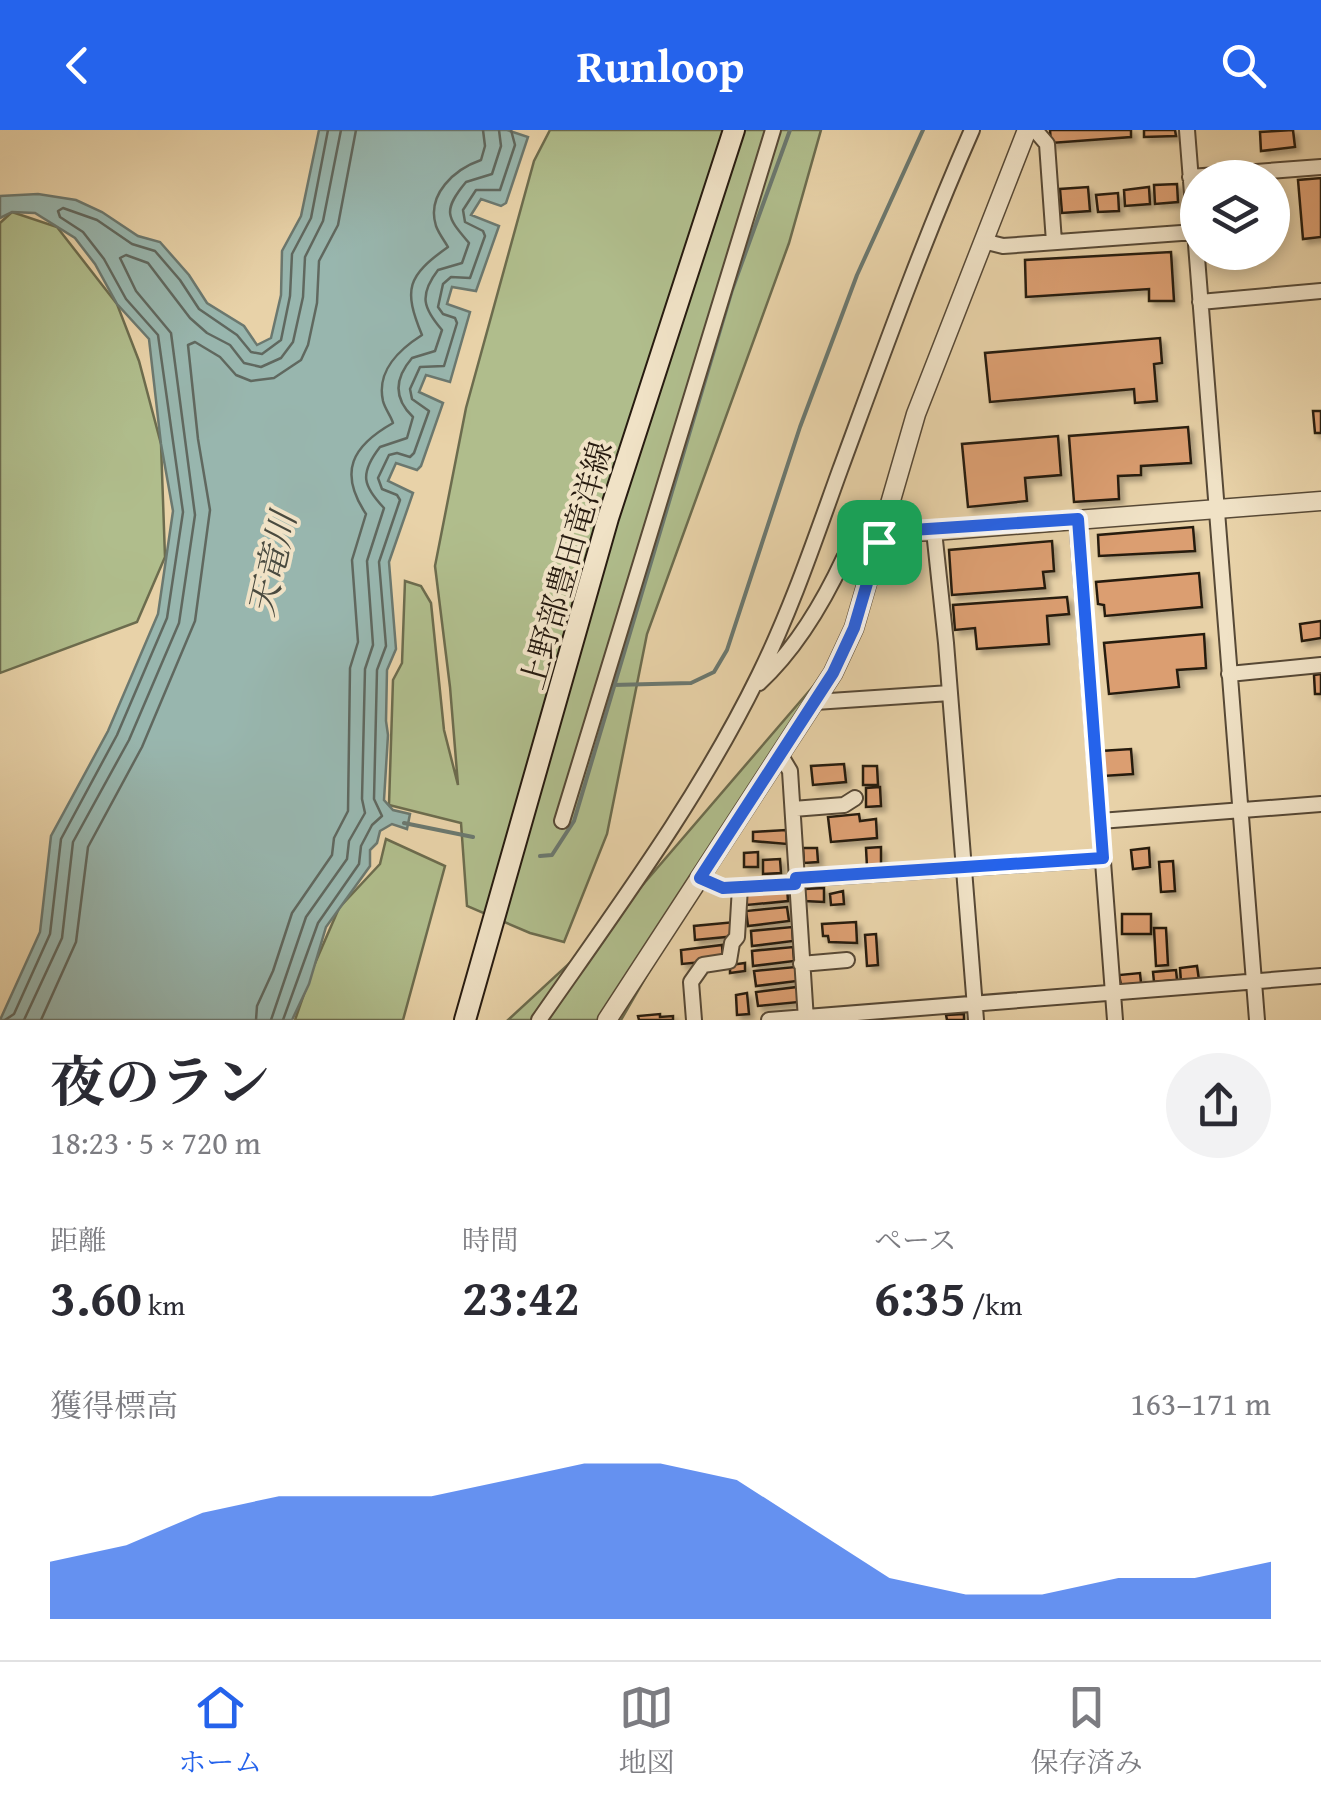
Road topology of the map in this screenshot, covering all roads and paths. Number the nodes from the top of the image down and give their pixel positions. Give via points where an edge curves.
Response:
1 (734, 130) edge
2 (774, 130) edge
3 (972, 130) edge
4 (1031, 130) edge
5 (1187, 130) edge
6 (1189, 160) edge
7 (1321, 167) edge
8 (1290, 169) edge
9 (1180, 233) edge
10 (983, 241) junction
11 (1054, 242) junction
12 (1198, 270) edge
13 (1321, 291) edge
14 (1200, 302) junction
15 (1321, 501) edge
16 (1217, 508) junction
17 (1078, 519) junction
18 (934, 531) junction
19 (881, 537) junction
20 (1321, 665) edge
21 (1230, 674) junction
22 (752, 690) junction
23 (950, 693) junction
24 (815, 702) junction
25 (781, 756) junction
26 (854, 798) dead end
27 (1321, 804) edge
28 (792, 809) junction
29 (1240, 811) junction
30 (1100, 821) junction
31 (562, 822) dead end
32 (1103, 858) junction
33 (964, 868) junction
34 (700, 878) junction
35 (796, 881) junction
36 (740, 887) junction
37 (847, 960) dead end
38 (802, 964) junction
39 (1321, 976) edge
40 (1254, 981) junction
41 (1113, 992) junction
42 (974, 1004) junction
43 (806, 1019) edge
44 (466, 1020) edge
45 (540, 1020) edge
46 (607, 1020) edge
47 (694, 1020) edge
48 (769, 1020) edge
49 (976, 1020) edge
50 (1115, 1020) edge
51 (1257, 1020) edge

1 - 44 main road, 上野部豊田竜洋線 via 608,518
2 - 31 street
3 - 22 street
4 - 10 street
4 - 11 street via 1046,144
5 - 6 street
7 - 8 street
9 - 11 street
10 - 11 street
10 - 19 street via 916,414
12 - 14 street
13 - 14 street
14 - 16 street
15 - 16 street
16 - 17 street
16 - 21 street
17 - 18 street
17 - 30 street
18 - 19 street
18 - 23 street
19 - 22 street via 844,558 802,632
19 - 24 street via 854,628
20 - 21 street
21 - 29 street
22 - 45 street via 660,848
23 - 24 street
23 - 33 street
24 - 25 street
25 - 28 street via 790,772
25 - 34 street
26 - 28 street via 844,805
27 - 29 street
28 - 35 street
29 - 30 street
29 - 40 street
30 - 32 street
32 - 33 street
32 - 41 street
33 - 35 street
33 - 42 street
34 - 36 street
34 - 46 street
35 - 36 street
35 - 38 street
36 - 47 street via 729,961 702,965 692,982
37 - 38 street
38 - 43 street
39 - 40 street
40 - 41 street
40 - 51 street
41 - 42 street
41 - 50 street
42 - 43 street
42 - 49 street
43 - 48 street

